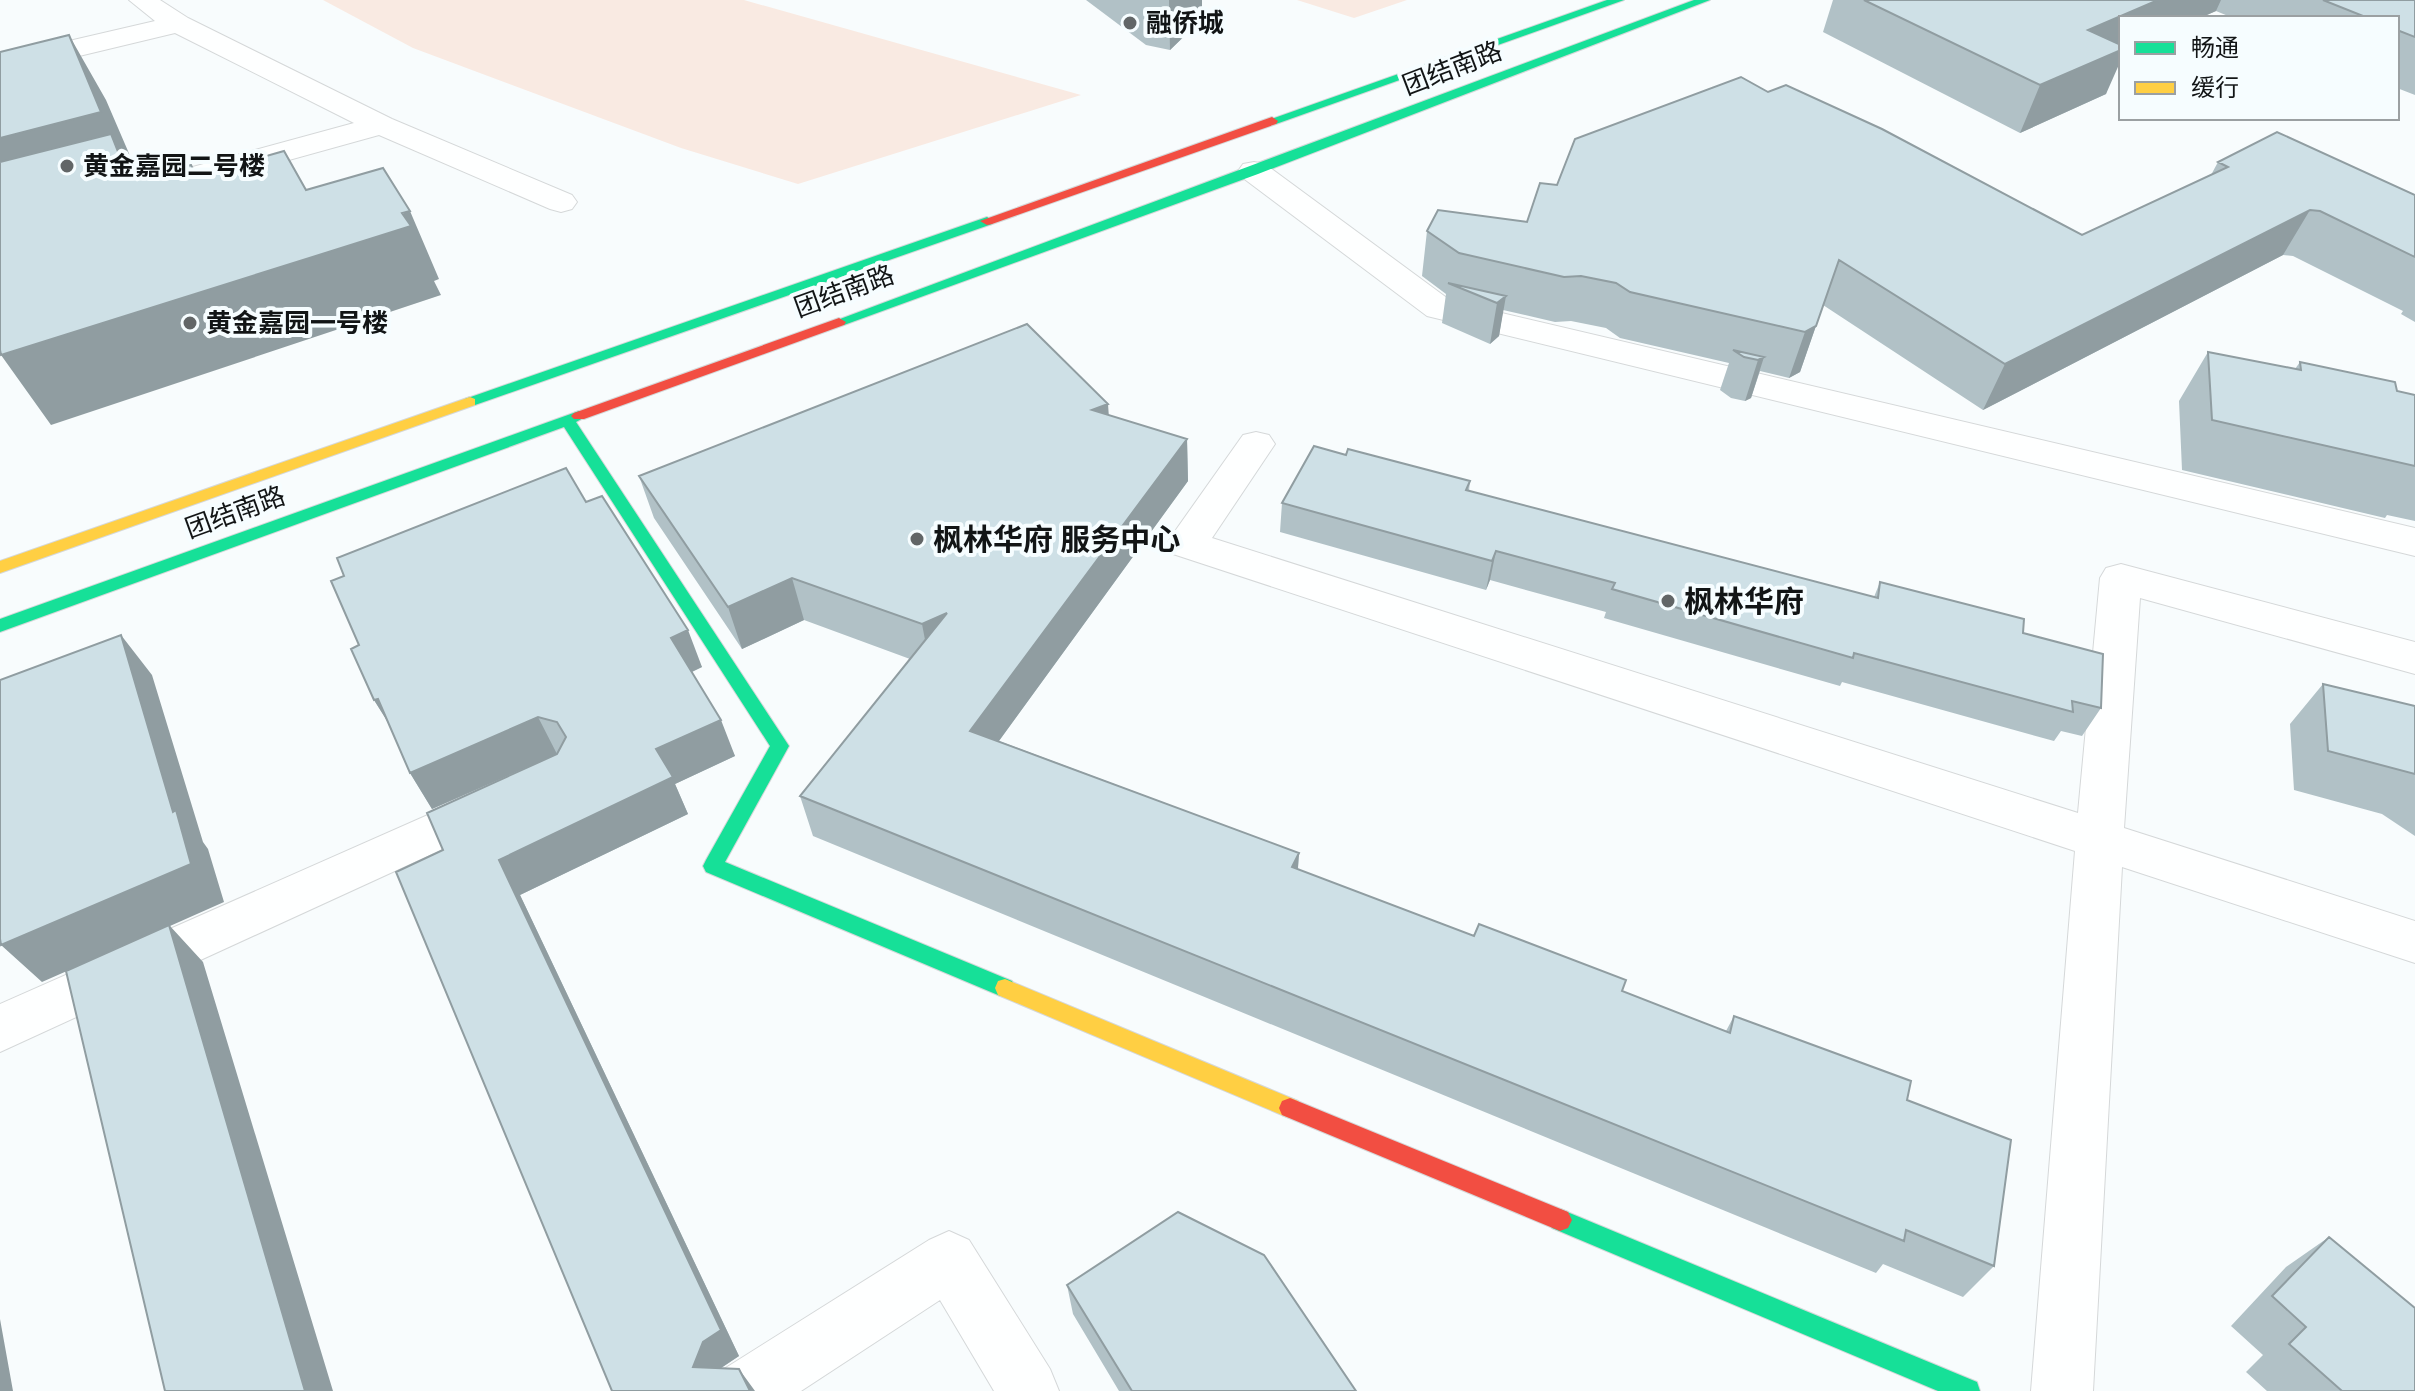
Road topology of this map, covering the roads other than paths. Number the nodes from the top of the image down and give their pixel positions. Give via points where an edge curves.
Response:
1 (142, 0) edge
2 (1618, 0) edge
3 (1704, 0) edge
4 (178, 24) junction
5 (0, 66) edge
6 (381, 125) junction
7 (1254, 171) junction
8 (107, 201) edge
9 (561, 202) dead end
10 (566, 419) junction
11 (1256, 444) dead end
12 (2415, 542) edge
13 (0, 567) edge
14 (0, 626) edge
15 (2415, 658) edge
16 (530, 788) edge
17 (2100, 837) junction
18 (2415, 942) edge
19 (0, 1029) edge
20 (746, 1391) edge
21 (1028, 1391) edge
22 (1968, 1391) edge
23 (2062, 1391) edge

1 - 4 street
2 - 13 main road, 团结南路
3 - 7 main road, 团结南路
4 - 5 street
4 - 6 street
6 - 8 street
6 - 9 street
7 - 10 main road, 团结南路
7 - 12 street via 1439,309
10 - 14 main road, 团结南路
10 - 22 main road via 780,746 713,866
11 - 17 street via 1187,544
15 - 17 street via 2121,578
16 - 19 street
17 - 18 street
17 - 23 street
20 - 21 street via 949,1260

